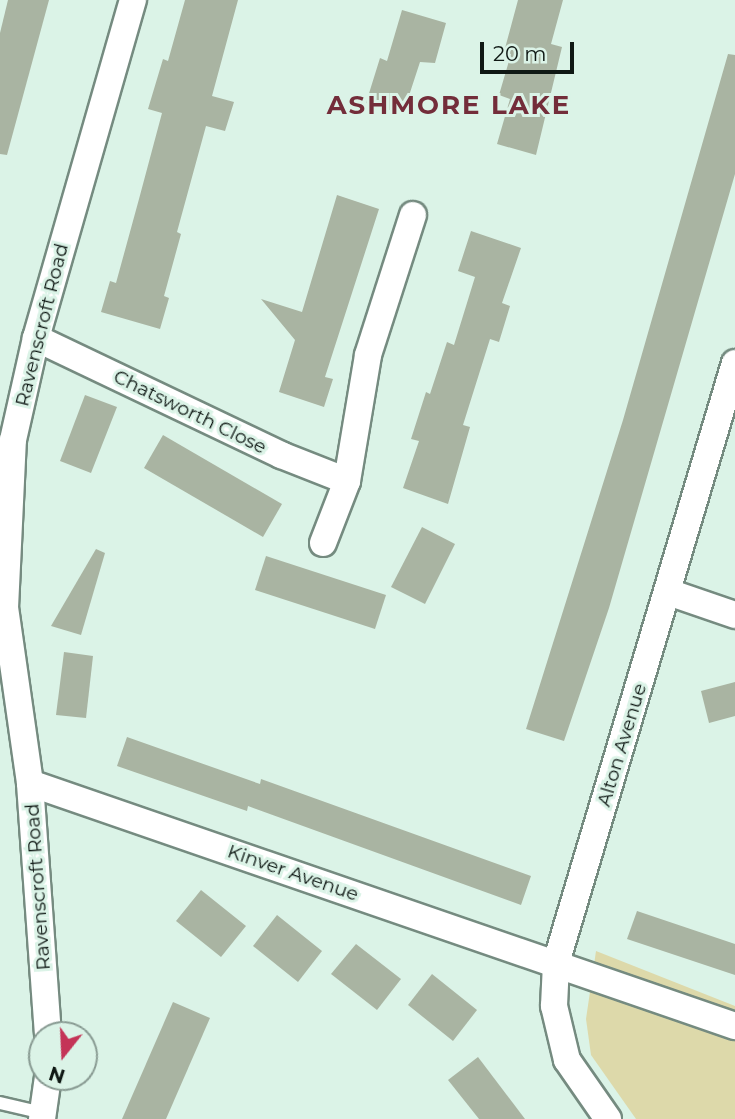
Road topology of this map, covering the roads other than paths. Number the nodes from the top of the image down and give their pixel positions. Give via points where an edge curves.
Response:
1 (133, 0) edge
2 (413, 215) dead end
3 (36, 338) junction
4 (735, 363) edge
5 (347, 481) junction
6 (323, 543) dead end
7 (668, 592) junction
8 (3, 608) edge
9 (735, 615) edge
10 (30, 783) junction
11 (556, 963) junction
12 (47, 1021) edge
13 (735, 1027) edge
14 (46, 1091) edge
15 (0, 1103) edge
16 (42, 1116) edge
17 (608, 1119) edge

1 - 3 street, Ravenscroft Road
2 - 5 street via 368,355
3 - 5 street, Chatsworth Close via 281,455
3 - 8 street, Ravenscroft Road via 13,440
4 - 7 street, Alton Avenue
5 - 6 street
7 - 9 street
7 - 11 street, Alton Avenue
8 - 10 street, Ravenscroft Road
10 - 11 street, Kinver Avenue
10 - 12 street, Ravenscroft Road
11 - 13 street, Kinver Avenue
11 - 17 street, Alton Avenue via 554,1006 567,1060
14 - 16 street
15 - 16 lane

